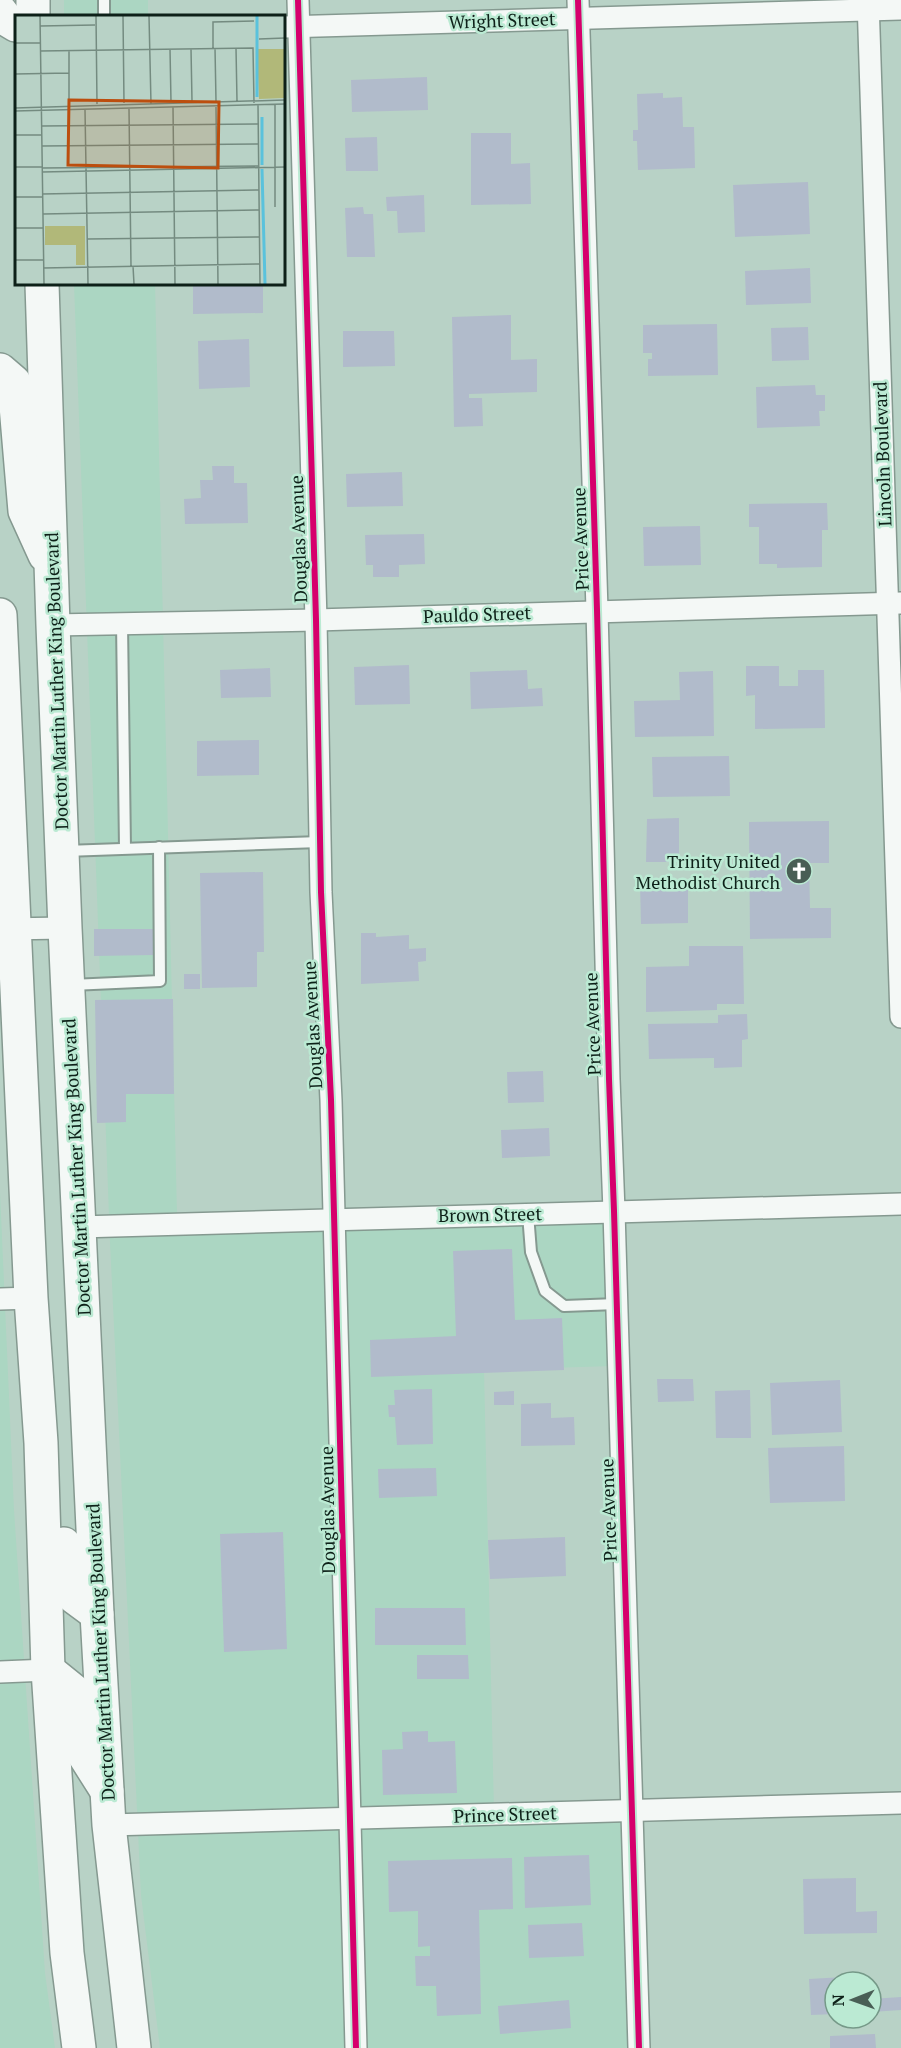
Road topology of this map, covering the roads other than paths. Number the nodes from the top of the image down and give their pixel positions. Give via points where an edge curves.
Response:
1 (298, 0) edge
2 (868, 5) edge
3 (579, 9) edge
4 (901, 9) edge
5 (0, 11) edge
6 (15, 24) edge
7 (291, 27) edge
8 (42, 285) edge
9 (0, 370) edge
10 (51, 571) junction
11 (894, 603) edge
12 (597, 610) junction
13 (0, 615) edge
14 (316, 620) junction
15 (122, 624) junction
16 (53, 625) junction
17 (1, 653) edge
18 (320, 842) junction
19 (125, 848) junction
20 (159, 848) junction
21 (62, 851) junction
22 (65, 928) junction
23 (7, 929) edge
24 (68, 986) junction
25 (901, 1017) edge
26 (901, 1204) edge
27 (614, 1211) junction
28 (528, 1214) junction
29 (334, 1218) junction
30 (79, 1227) junction
31 (15, 1299) edge
32 (617, 1304) junction
33 (42, 1443) junction
34 (97, 1614) junction
35 (48, 1670) junction
36 (0, 1672) edge
37 (108, 1792) junction
38 (901, 1803) edge
39 (633, 1810) junction
40 (349, 1818) junction
41 (109, 1825) junction
42 (79, 2048) edge
43 (134, 2048) edge
44 (356, 2048) edge
45 (639, 2048) edge

1 - 7 street, Douglas Avenue
2 - 3 street, Wright Street
2 - 4 street, Wright Street
2 - 11 street, Lincoln Boulevard
3 - 7 street, Wright Street
3 - 12 street, Price Avenue
5 - 6 main road
7 - 14 street, Douglas Avenue
8 - 10 main road, Doctor Martin Luther King Boulevard
9 - 10 main road via 14,382 25,511
10 - 16 main road, Doctor Martin Luther King Boulevard
11 - 12 street, Pauldo Street
11 - 25 street, Lincoln Boulevard
12 - 14 street, Pauldo Street
12 - 27 street, Price Avenue
13 - 17 main road
14 - 15 street, Pauldo Street
14 - 18 street, Douglas Avenue
15 - 16 street, Pauldo Street
15 - 19 lane
16 - 21 main road, Doctor Martin Luther King Boulevard
17 - 23 main road
18 - 20 lane
18 - 29 street, Douglas Avenue
19 - 20 lane
19 - 21 lane
20 - 24 lane via 160,981
21 - 22 main road, Doctor Martin Luther King Boulevard
22 - 23 street
22 - 24 main road, Doctor Martin Luther King Boulevard
23 - 31 main road
24 - 30 main road, Doctor Martin Luther King Boulevard
26 - 27 street, Brown Street
27 - 28 street, Brown Street
27 - 32 street, Price Avenue
28 - 29 street, Brown Street
28 - 32 lane via 531,1252 545,1291 564,1306
29 - 30 street, Brown Street
29 - 40 street, Douglas Avenue
30 - 34 main road, Doctor Martin Luther King Boulevard
31 - 33 main road
32 - 39 street, Price Avenue
33 - 34 main road via 58,1466 67,1586 74,1597
33 - 35 main road
34 - 37 main road, Doctor Martin Luther King Boulevard
35 - 36 street
35 - 37 main road via 74,1691 81,1750
35 - 42 main road via 67,1953
37 - 41 main road, Doctor Martin Luther King Boulevard
38 - 39 street, Prince Street
39 - 40 street, Prince Street
39 - 45 street, Price Avenue
40 - 41 street, Prince Street
40 - 44 street, Douglas Avenue
41 - 43 main road, Doctor Martin Luther King Boulevard

